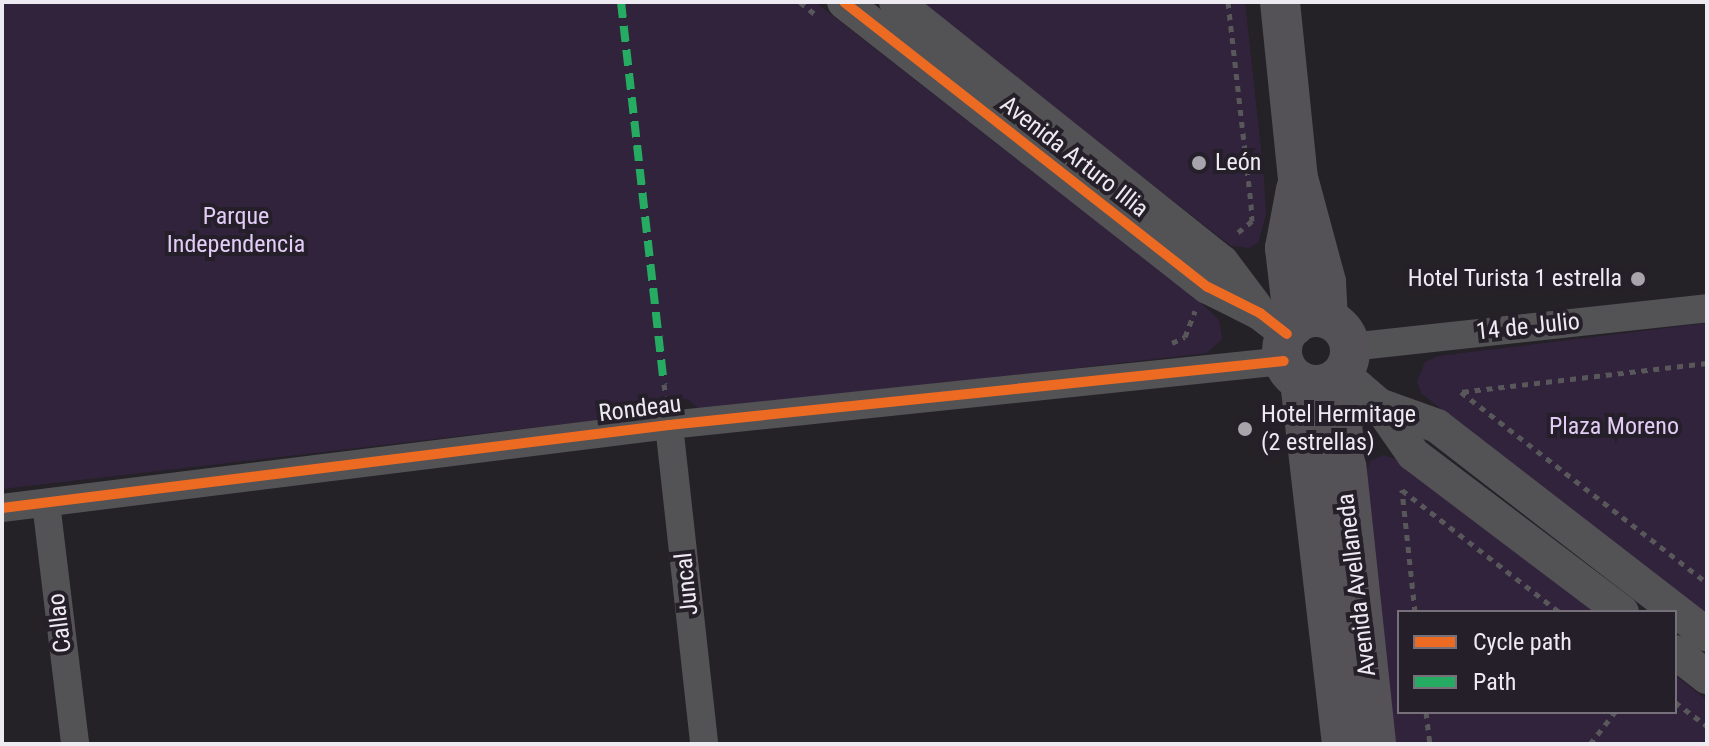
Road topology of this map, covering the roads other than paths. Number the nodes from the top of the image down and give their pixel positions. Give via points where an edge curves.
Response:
1 (896, 2) edge
2 (1280, 2) edge
3 (834, 12) edge
4 (1707, 308) edge
5 (1309, 348) junction
6 (1379, 405) junction
7 (673, 409) junction
8 (46, 503) junction
9 (2, 508) edge
10 (1619, 610) edge
11 (1675, 610) edge
12 (1677, 612) edge
13 (1707, 635) edge
14 (1677, 654) edge
15 (1707, 677) edge
16 (75, 744) edge
17 (704, 744) edge
18 (1342, 744) edge
19 (1376, 744) edge

1 - 5 street, Avenida Arturo Illia via 1222,262
2 - 5 main road, Avenida Avellaneda via 1298,178 1326,282
3 - 5 street, Avenida Arturo Illia via 1208,287
4 - 5 street, 14 de Julio
5 - 6 street, Avenida Arturo Illia
5 - 7 street, Rondeau
5 - 18 main road, Avenida Avellaneda
5 - 19 main road, Avenida Avellaneda
6 - 10 street, Avenida Arturo Illia via 1413,454
6 - 11 street, Avenida Arturo Illia via 1437,426
7 - 8 street, Rondeau
7 - 17 street, Juncal
8 - 9 street, Rondeau
8 - 16 street, Callao
12 - 13 street, Avenida Arturo Illia
14 - 15 street

